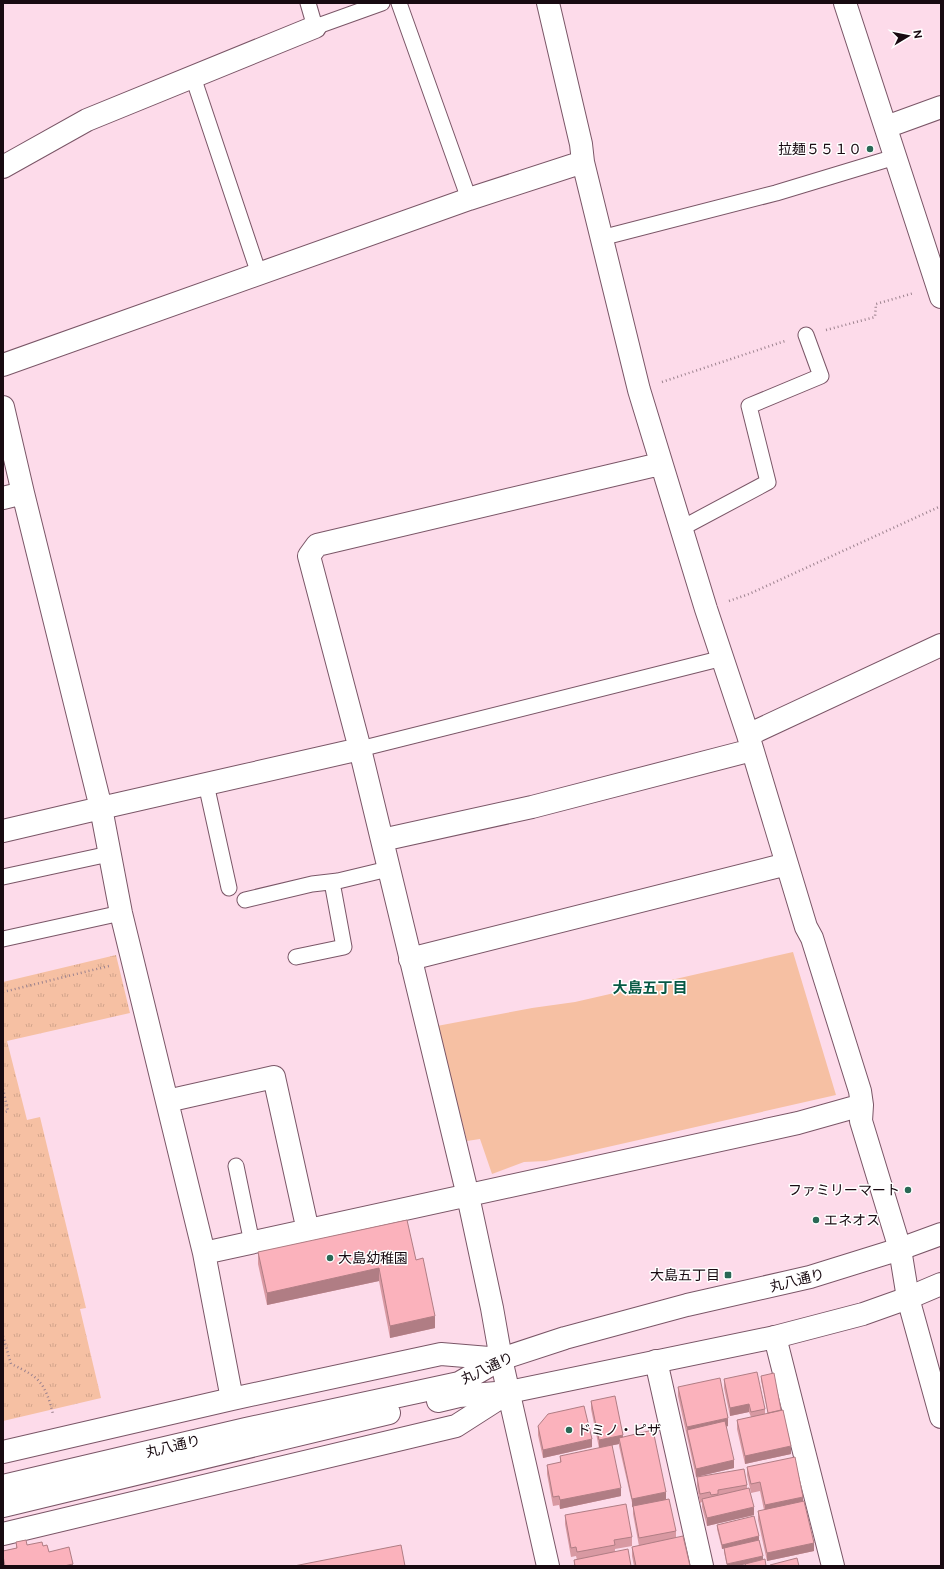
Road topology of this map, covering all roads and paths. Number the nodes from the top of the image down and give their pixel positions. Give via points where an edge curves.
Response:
1 (308, 3) edge
2 (382, 3) edge
3 (399, 3) edge
4 (548, 3) edge
5 (845, 3) edge
6 (315, 27) junction
7 (193, 77) junction
8 (941, 107) edge
9 (886, 127) junction
10 (895, 158) junction
11 (583, 162) junction
12 (3, 167) edge
13 (469, 199) junction
14 (601, 238) junction
15 (259, 274) junction
16 (941, 297) edge
17 (806, 335) dead end
18 (3, 365) edge
19 (3, 407) edge
20 (660, 464) junction
21 (13, 495) edge
22 (941, 506) edge
23 (682, 528) junction
24 (706, 609) junction
25 (941, 645) edge
26 (723, 658) junction
27 (750, 742) junction
28 (360, 749) junction
29 (206, 784) junction
30 (101, 808) junction
31 (3, 832) edge
32 (382, 840) junction
33 (109, 854) junction
34 (787, 864) junction
35 (388, 869) junction
36 (3, 877) edge
37 (332, 882) junction
38 (229, 888) dead end
39 (245, 900) dead end
40 (122, 913) junction
41 (3, 939) edge
42 (296, 958) dead end
43 (410, 959) junction
44 (133, 961) junction
45 (3, 992) edge
46 (3, 1089) edge
47 (167, 1101) junction
48 (862, 1105) junction
49 (3, 1113) edge
50 (236, 1166) dead end
51 (468, 1196) junction
52 (308, 1231) junction
53 (941, 1234) edge
54 (252, 1243) junction
55 (900, 1249) junction
56 (204, 1254) junction
57 (941, 1284) edge
58 (908, 1298) junction
59 (3, 1336) edge
60 (775, 1337) junction
61 (501, 1359) junction
62 (656, 1361) junction
63 (459, 1389) junction
64 (509, 1392) junction
65 (232, 1399) junction
66 (54, 1417) dead end
67 (941, 1417) edge
68 (3, 1452) edge
69 (3, 1486) edge
70 (3, 1506) edge
71 (3, 1534) edge
72 (548, 1566) edge
73 (702, 1566) edge
74 (833, 1566) edge

1 - 6 lane
2 - 6 lane
3 - 13 lane
4 - 11 street
5 - 9 street
6 - 7 street
7 - 12 street via 87,120
7 - 15 lane
8 - 9 street
9 - 10 street
10 - 14 lane via 776,193
10 - 16 street
11 - 13 street
11 - 14 street
13 - 15 street
14 - 20 street
15 - 18 street
17 - 23 lane via 821,376 750,406 768,482
19 - 21 street
20 - 23 street
20 - 28 street via 317,545 309,556
21 - 30 street
22 - 24 path via 749,594
23 - 24 street
24 - 26 street
25 - 27 street
26 - 27 street
26 - 28 lane
27 - 32 street via 532,807
27 - 34 street
28 - 29 street
28 - 32 street
29 - 30 street
29 - 38 lane
30 - 31 street
30 - 33 street
32 - 35 street
33 - 36 lane
33 - 40 street
34 - 43 street
34 - 48 street via 860,1091
35 - 37 lane
35 - 43 street
37 - 39 lane via 312,884
37 - 42 lane via 344,947
40 - 41 lane
40 - 44 street
43 - 51 street
44 - 45 path
44 - 47 street
46 - 49 path via 8,1111
47 - 52 street via 274,1077
47 - 56 street
48 - 51 street via 798,1123
48 - 55 street via 861,1121
50 - 54 lane
51 - 52 street
51 - 61 street
52 - 54 street
53 - 55 street, 丸八通り
54 - 56 street
55 - 58 street
55 - 61 street, 丸八通り via 810,1277 687,1305 565,1338
56 - 65 street
57 - 58 street, 丸八通り
58 - 60 street, 丸八通り via 863,1314
58 - 67 street
59 - 66 path via 10,1364 42,1383
60 - 62 street, 丸八通り
60 - 74 street
61 - 63 street, 丸八通り
61 - 64 street
61 - 65 street via 441,1354
62 - 64 street, 丸八通り
62 - 73 street
63 - 64 street, 丸八通り
63 - 69 street, 丸八通り via 246,1429
63 - 70 street, 丸八通り
64 - 71 street via 456,1426
64 - 72 street
65 - 68 street

